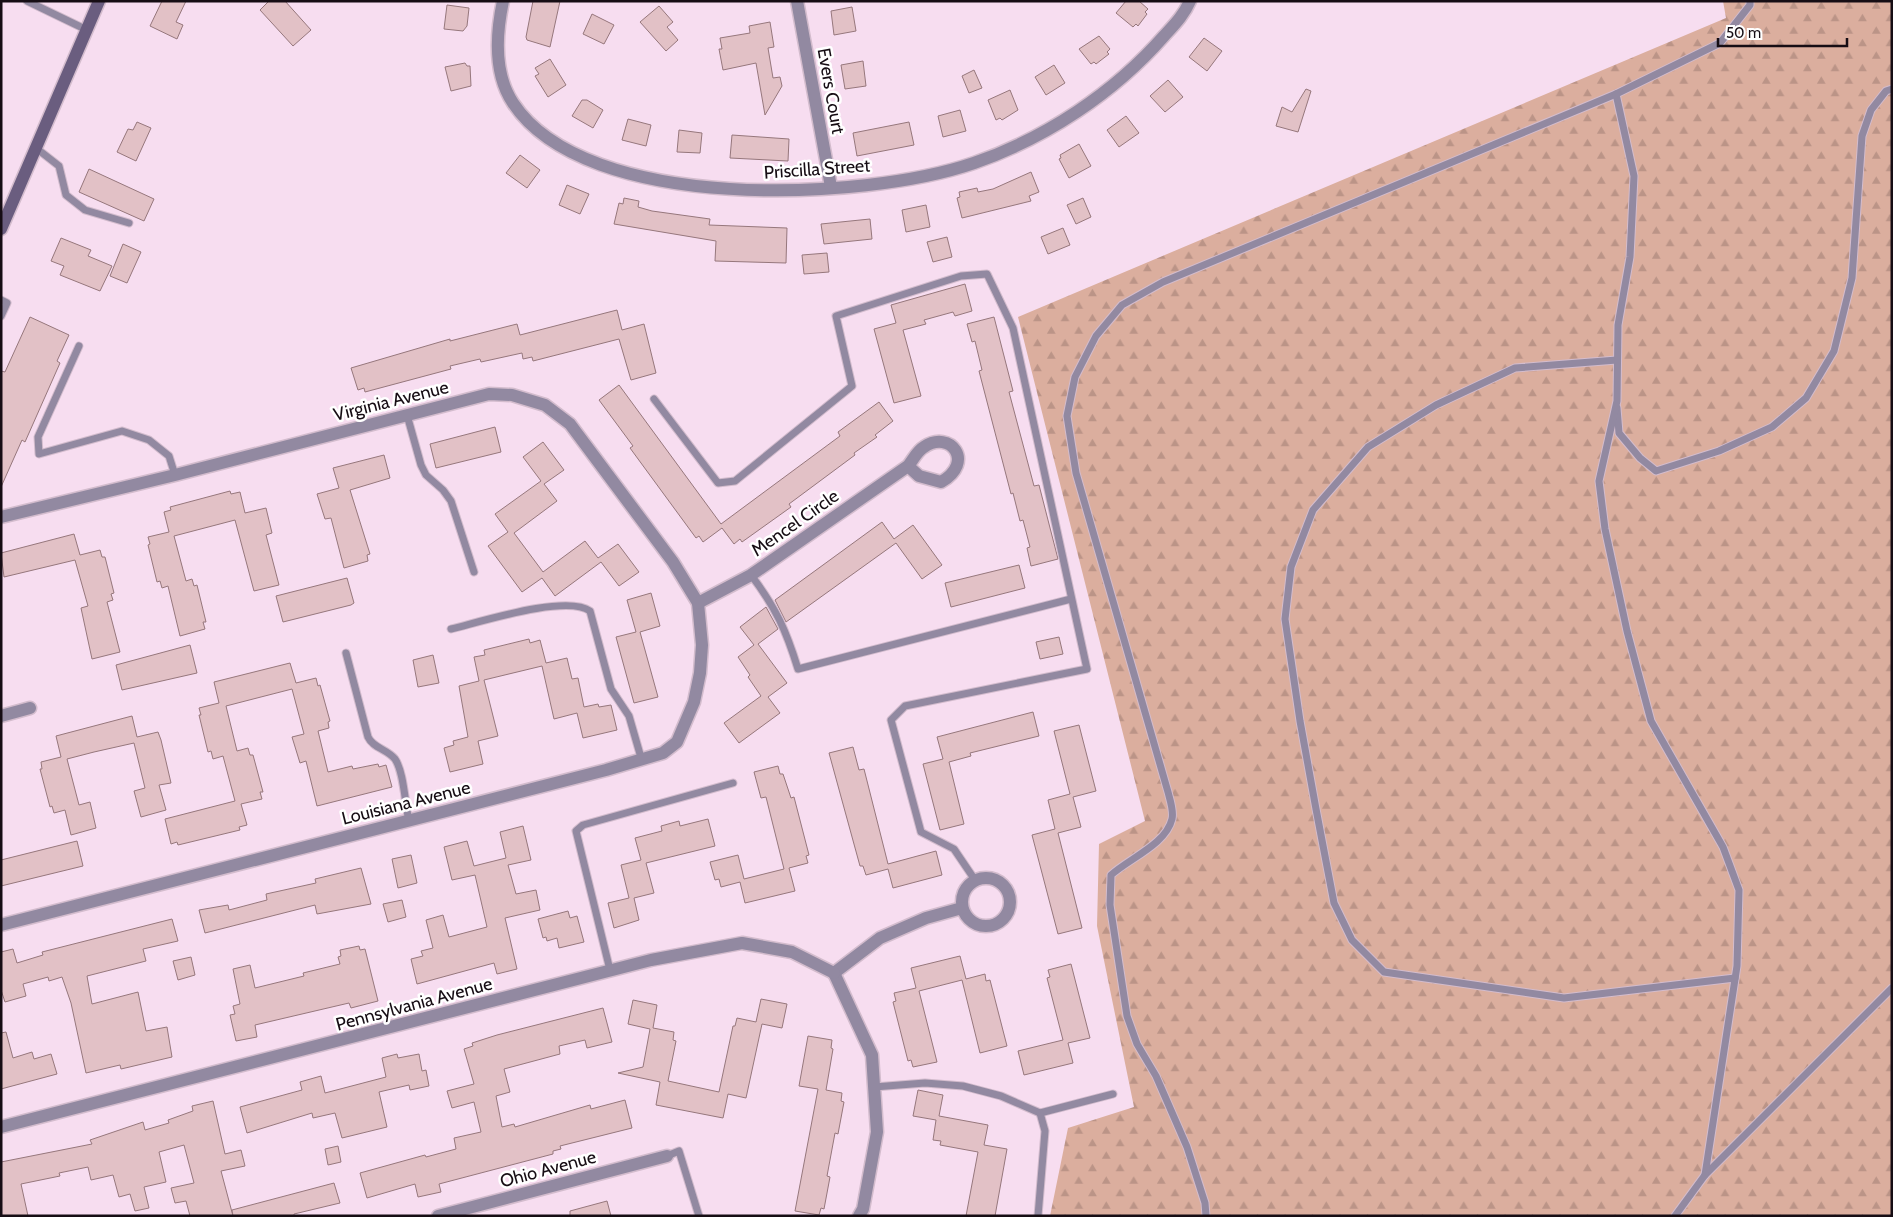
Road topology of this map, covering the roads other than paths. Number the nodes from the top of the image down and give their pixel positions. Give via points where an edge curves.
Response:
1 (27, 1) edge
2 (99, 1) edge
3 (503, 1) edge
4 (797, 1) edge
5 (1190, 1) edge
6 (1750, 1) edge
7 (87, 30) junction
8 (1892, 89) edge
9 (1616, 94) junction
10 (36, 148) junction
11 (831, 187) junction
12 (129, 223) dead end
13 (1, 229) edge
14 (1, 300) edge
15 (1, 316) edge
16 (78, 346) dead end
17 (1617, 360) junction
18 (654, 400) dead end
19 (1617, 401) junction
20 (407, 415) junction
21 (908, 466) dead end
22 (175, 475) junction
23 (1, 517) edge
24 (474, 572) dead end
25 (751, 575) junction
26 (1071, 599) junction
27 (698, 603) junction
28 (451, 629) dead end
29 (346, 653) dead end
30 (30, 708) dead end
31 (1, 716) edge
32 (642, 761) junction
33 (733, 783) dead end
34 (409, 821) junction
35 (975, 880) junction
36 (962, 908) junction
37 (1, 925) edge
38 (610, 970) junction
39 (834, 974) junction
40 (1736, 978) junction
41 (1892, 988) edge
42 (874, 1087) junction
43 (1113, 1094) dead end
44 (1040, 1113) junction
45 (1, 1127) edge
46 (667, 1156) joint
47 (1705, 1175) junction
48 (438, 1216) edge
49 (698, 1216) edge
50 (859, 1216) edge
51 (1038, 1216) edge
52 (1206, 1216) edge
53 (1674, 1216) edge

1 - 7 lane
2 - 7 main road
3 - 11 street, Priscilla Street via 497,50 505,86 512,102 528,121 542,135 566,150 603,165 660,180 728,190
4 - 11 street, Evers Court
5 - 11 street, Priscilla Street via 1154,47 1114,85 1053,127 972,164 866,185
6 - 9 lane via 1720,43
7 - 10 main road
8 - 19 lane via 1886,91 1871,110 1862,136 1852,278 1834,351 1806,398 1772,427 1719,451 1656,471 1619,433
9 - 17 lane via 1634,176 1630,257 1618,325
9 - 52 lane via 1163,282 1122,305 1096,336 1075,377 1067,416 1076,473 1173,817 1167,832 1154,846 1124,863 1111,875 1110,905 1127,1016 1137,1044 1160,1084 1187,1147
10 - 12 lane via 59,166 66,195 85,210
10 - 13 main road
14 - 15 lane via 7,303
16 - 22 lane via 38,437 39,454 122,431 149,440 169,456
17 - 19 lane
17 - 40 lane via 1515,368 1436,405 1368,447 1313,510 1292,567 1285,619 1334,903 1352,940 1384,972 1564,998
18 - 26 lane via 718,484 735,481 852,386 836,316 961,276 987,274 1013,328
19 - 40 lane via 1599,481 1605,529 1651,721 1723,847 1739,890
20 - 22 street, Virginia Avenue
20 - 24 lane via 421,465 426,475 451,501
20 - 27 street, Virginia Avenue via 489,394 512,395 545,405 570,424 673,562
21 - 25 street, Mencel Circle
22 - 23 street, Virginia Avenue
25 - 26 lane via 785,629 798,669
25 - 27 street, Mencel Circle
26 - 35 lane via 1087,669 905,706 890,720 921,832 954,849
27 - 32 street, Louisiana Avenue via 702,645 694,702 677,742 663,753
28 - 32 lane via 531,608 577,605 590,611 611,689 629,716
29 - 34 lane via 368,737 371,743 394,759
30 - 31 street
32 - 34 street, Louisiana Avenue
33 - 38 lane via 582,825 576,831
34 - 37 street, Louisiana Avenue
35 - 36 street via 964,889
35 - 36 street via 989,877 1005,887 1010,895 1007,914 992,926 982,926 973,923
36 - 39 street via 926,918 880,938
38 - 39 street, Pennsylvania Avenue via 742,944 792,952
38 - 45 street, Pennsylvania Avenue
39 - 42 street via 872,1055
40 - 47 lane
41 - 47 lane
42 - 44 lane via 925,1082 963,1086 1002,1096
42 - 50 street via 877,1132
43 - 44 lane
44 - 51 lane via 1045,1131
46 - 48 street, Ohio Avenue
46 - 49 lane via 679,1151
47 - 53 lane

